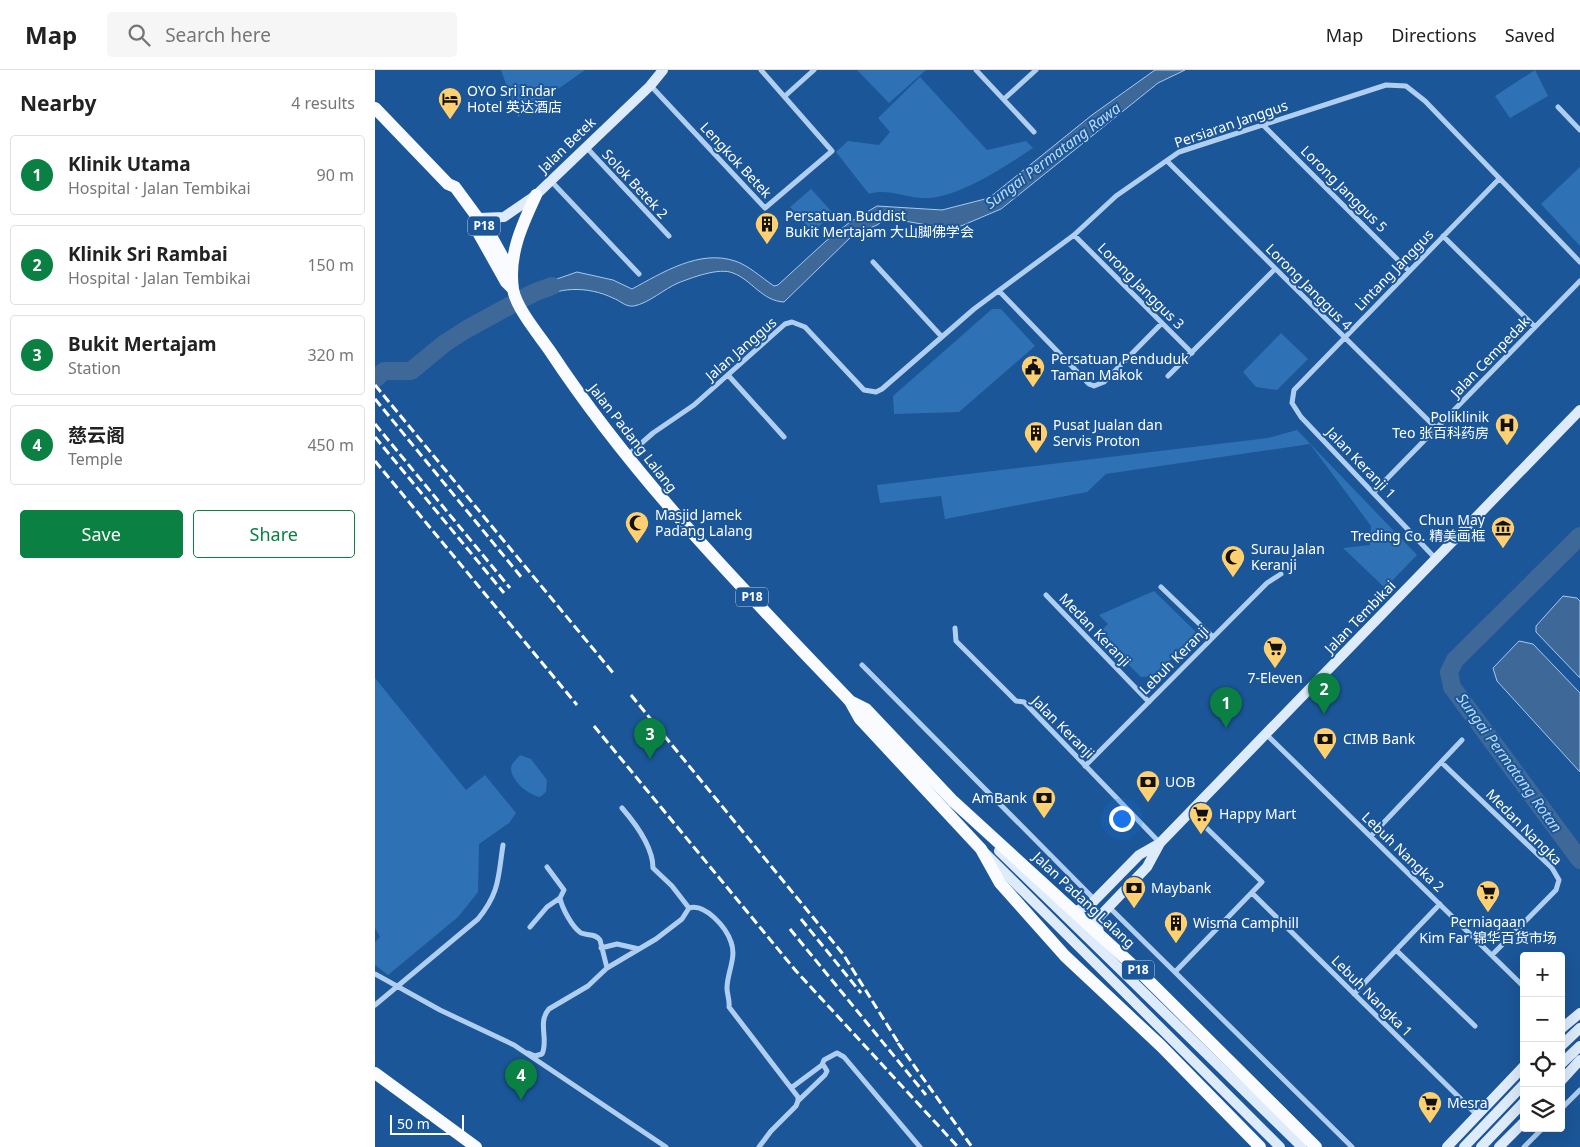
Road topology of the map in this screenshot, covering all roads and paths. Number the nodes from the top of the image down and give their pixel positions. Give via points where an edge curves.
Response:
1 (663, 70) edge
2 (761, 70) edge
3 (813, 70) edge
4 (976, 70) edge
5 (1036, 70) edge
6 (650, 86) junction
7 (785, 96) junction
8 (1003, 99) junction
9 (1558, 107) dead end
10 (375, 108) edge
11 (1262, 124) junction
12 (1580, 130) edge
13 (1033, 132) dead end
14 (585, 147) junction
15 (1167, 161) junction
16 (1499, 178) junction
17 (550, 180) junction
18 (448, 184) junction
19 (536, 195) junction
20 (479, 218) junction
21 (669, 236) dead end
22 (1074, 236) junction
23 (1443, 236) junction
24 (873, 262) dead end
25 (1580, 262) edge
26 (1275, 269) junction
27 (1409, 271) junction
28 (513, 274) junction
29 (639, 274) dead end
30 (1580, 281) edge
31 (514, 290) junction
32 (999, 291) junction
33 (1162, 323) junction
34 (1535, 327) junction
35 (942, 337) junction
36 (1344, 337) junction
37 (1192, 353) junction
38 (728, 375) junction
39 (1168, 376) dead end
40 (864, 390) joint
41 (1292, 403) joint
42 (1580, 410) edge
43 (1436, 428) junction
44 (784, 437) dead end
45 (627, 456) junction
46 (1374, 492) junction
47 (1436, 558) junction
48 (1281, 574) dead end
49 (1161, 587) dead end
50 (1046, 595) dead end
51 (955, 628) dead end
52 (1213, 637) junction
53 (862, 665) dead end
54 (851, 701) junction
55 (1149, 702) junction
56 (1266, 734) junction
57 (1462, 740) dead end
58 (1441, 762) junction
59 (1085, 766) junction
60 (622, 808) dead end
61 (1190, 812) junction
62 (1371, 836) junction
63 (1160, 843) junction
64 (503, 845) dead end
65 (981, 849) junction
66 (547, 867) dead end
67 (1252, 892) junction
68 (560, 898) junction
69 (1096, 900) junction
70 (1440, 904) junction
71 (1109, 907) junction
72 (689, 908) junction
73 (1065, 916) junction
74 (530, 927) dead end
75 (1099, 933) junction
76 (601, 948) junction
77 (639, 949) junction
78 (1396, 950) junction
79 (1492, 955) junction
80 (607, 968) junction
81 (1176, 971) junction
82 (375, 974) edge
83 (1520, 983) edge
84 (396, 987) junction
85 (1355, 994) junction
86 (375, 1005) edge
87 (1580, 1013) edge
88 (1475, 1026) dead end
89 (1565, 1026) edge
90 (1580, 1028) edge
91 (1565, 1042) edge
92 (1580, 1046) edge
93 (528, 1054) junction
94 (1565, 1060) edge
95 (1580, 1060) edge
96 (821, 1065) junction
97 (1520, 1070) edge
98 (375, 1073) edge
99 (1565, 1077) edge
100 (1521, 1087) edge
101 (791, 1088) junction
102 (1580, 1090) edge
103 (798, 1101) junction
104 (1520, 1106) edge
105 (1565, 1106) edge
106 (1477, 1115) junction
107 (1520, 1126) edge
108 (1539, 1132) edge
109 (476, 1147) edge
110 (666, 1147) edge
111 (759, 1147) edge
112 (919, 1147) edge
113 (1260, 1147) edge
114 (1279, 1147) edge
115 (1302, 1147) edge
116 (1316, 1147) edge
117 (1352, 1147) edge
118 (1447, 1147) edge
119 (1464, 1147) edge
120 (1481, 1147) edge
121 (1499, 1147) edge
122 (1524, 1147) edge

1 - 6 street, Jalan Betek
2 - 7 street
3 - 7 street
4 - 8 street
5 - 8 street
6 - 7 street, Lengkok Betek via 765,208 832,151
6 - 14 street, Jalan Betek
8 - 13 street
9 - 12 street
10 - 18 main road, P18
11 - 15 street, Persiaran Janggus via 1179,152
11 - 16 street, Persiaran Janggus via 1387,85 1406,86 1425,101
11 - 27 street, Lorong Janggus 5
14 - 17 street, Jalan Betek
14 - 21 street, Solok Betek 2
15 - 22 street, Persiaran Janggus via 1117,196
15 - 26 street, Lorong Janggus 4
16 - 23 street, Lintang Janggus
16 - 25 street, Persiaran Janggus
17 - 19 street, Jalan Betek
17 - 29 street
18 - 20 main road, P18 via 455,187
18 - 31 main road, Jalan Padang Lalang / P18 via 448,191
19 - 20 street, Jalan Betek via 504,217
19 - 28 main road, Jalan Padang Lalang via 517,240
20 - 28 main road, P18
22 - 32 street, Persiaran Janggus
22 - 33 street, Lorong Janggus 3
23 - 27 street, Lintang Janggus
23 - 34 street
24 - 35 street
26 - 36 street, Lorong Janggus 4
26 - 37 street
27 - 36 street, Lintang Janggus
28 - 31 main road, Jalan Padang Lalang / P18
30 - 34 street, Jalan Cempedak
31 - 45 main road, Jalan Padang Lalang / P18 via 523,309 593,413
32 - 33 street via 1089,384 1095,386 1104,382
32 - 35 street, Persiaran Janggus
33 - 37 street, Lorong Janggus 3
34 - 43 street, Jalan Cempedak
35 - 40 street, Persiaran Janggus via 882,389 876,392
36 - 41 street, Lintang Janggus via 1294,390
36 - 43 street, Lorong Janggus 4
37 - 39 street
38 - 40 street, Jalan Janggus via 780,328 792,322 814,335
38 - 44 street
38 - 45 street, Jalan Janggus
41 - 46 street, Jalan Keranji 1 via 1301,417
42 - 47 street, Jalan Tembikai
43 - 46 street, Jalan Cempedak
45 - 54 main road, Jalan Padang Lalang / P18 via 687,528
46 - 47 street, Jalan Keranji 1
47 - 56 street, Jalan Tembikai
48 - 52 street, Lebuh Keranji via 1267,583
49 - 52 street
50 - 55 street, Medan Keranji
51 - 59 street, Jalan Keranji via 957,641
52 - 55 street, Lebuh Keranji
53 - 69 street, Jalan Padang Lalang
54 - 65 main road, Jalan Padang Lalang / P18 via 860,719
54 - 73 main road, Jalan Padang Lalang / P18 via 866,709
55 - 59 street, Lebuh Keranji
56 - 61 street, Jalan Tembikai
56 - 62 street, Lebuh Nangka 2
57 - 58 street
58 - 62 street
58 - 79 street, Medan Nangka via 1552,868 1559,880 1557,890
59 - 63 street, Jalan Keranji
60 - 72 street via 644,837 653,868 673,886
61 - 63 street, Jalan Tembikai
61 - 67 street via 1262,882
62 - 70 street, Lebuh Nangka 2
63 - 69 street, Jalan Tembikai via 1139,855
63 - 71 street, Jalan Tembikai via 1147,867
64 - 84 street via 494,898 487,909
65 - 73 street
65 - 113 main road, Jalan Padang Lalang / P18 via 1000,883 1065,956 1161,1046
66 - 68 street via 564,890
67 - 81 street
67 - 85 street, Lebuh Nangka 1
68 - 74 street via 547,907
68 - 76 street via 562,907 580,932 597,936
69 - 73 street, Jalan Tembikai
70 - 78 street
70 - 79 street, Lebuh Nangka 2
71 - 75 street, Jalan Tembikai via 1097,921
71 - 81 street, Jalan Padang Lalang
72 - 77 street via 682,919
72 - 101 street via 703,908 731,941 732,962 727,987 729,1007
73 - 75 main road, Jalan Padang Lalang / P18
73 - 114 street
73 - 115 street
75 - 116 main road, Jalan Padang Lalang / P18
76 - 77 street via 617,944
76 - 80 street
77 - 80 street
78 - 85 street
78 - 88 street
79 - 83 street, Lebuh Nangka 2
80 - 93 street via 588,986 545,1014 543,1054
81 - 117 street, Jalan Padang Lalang
82 - 84 street
84 - 86 street
84 - 93 street via 500,1036
85 - 106 street, Lebuh Nangka 1
87 - 89 street
90 - 91 street
92 - 94 street
93 - 110 street
95 - 99 street
96 - 101 street
96 - 103 street via 827,1070 825,1075
96 - 112 street via 830,1055 837,1053 844,1057
97 - 106 street
98 - 109 main road
100 - 119 street
101 - 103 street
102 - 105 street
103 - 111 street
104 - 120 street
106 - 118 street
107 - 121 street
108 - 122 street

